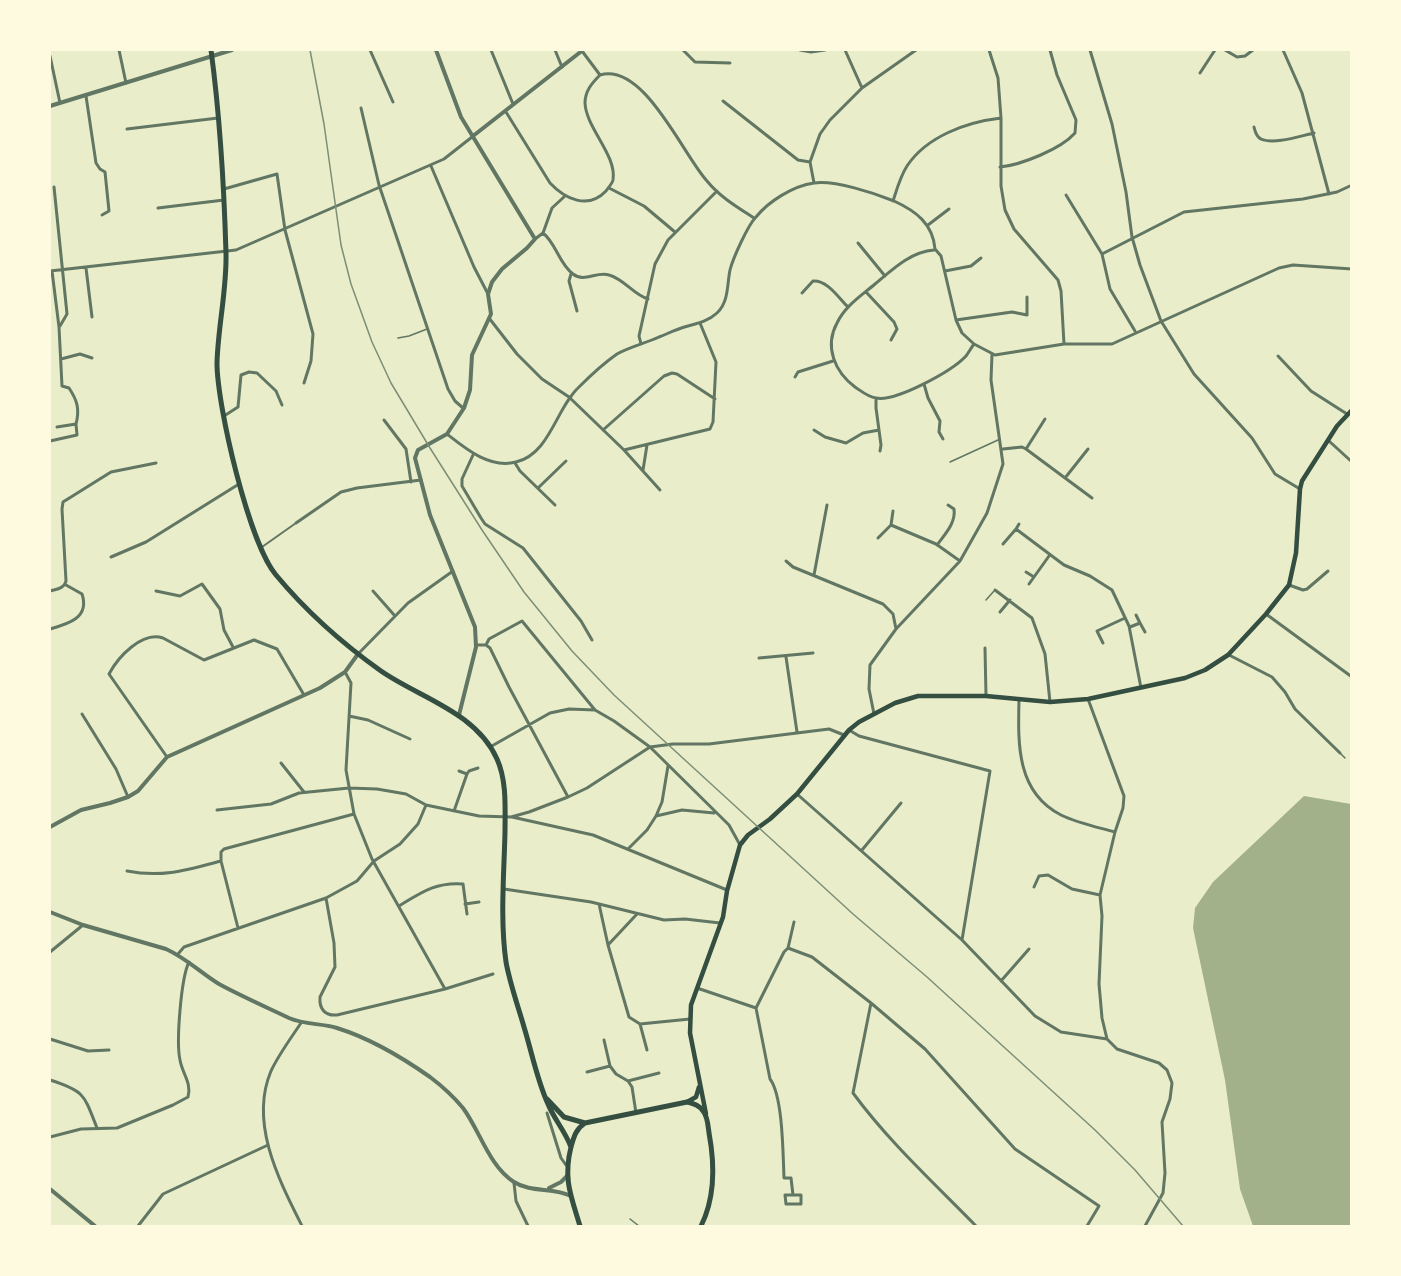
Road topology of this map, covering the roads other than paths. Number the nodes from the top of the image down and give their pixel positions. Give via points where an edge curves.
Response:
1 (119, 50) edge
2 (232, 50) edge
3 (370, 50) edge
4 (436, 50) edge
5 (491, 50) edge
6 (555, 50) edge
7 (582, 50) edge
8 (683, 50) edge
9 (800, 50) edge
10 (825, 50) edge
11 (846, 50) edge
12 (916, 50) edge
13 (989, 50) edge
14 (1050, 50) edge
15 (1090, 50) edge
16 (1215, 50) edge
17 (1225, 50) edge
18 (1253, 50) edge
19 (1283, 50) edge
20 (211, 53) edge
21 (50, 56) edge
22 (730, 63) dead end
23 (562, 66) junction
24 (1200, 73) dead end
25 (600, 75) junction
26 (126, 83) junction
27 (862, 88) junction
28 (86, 96) junction
29 (723, 101) dead end
30 (393, 102) dead end
31 (60, 103) junction
32 (513, 105) junction
33 (50, 106) edge
34 (361, 108) dead end
35 (506, 112) junction
36 (219, 118) junction
37 (1001, 118) junction
38 (1254, 127) dead end
39 (127, 129) dead end
40 (1314, 133) junction
41 (473, 136) junction
42 (810, 162) junction
43 (431, 166) junction
44 (1000, 167) junction
45 (814, 183) junction
46 (1352, 185) edge
47 (54, 187) dead end
48 (381, 188) junction
49 (609, 188) junction
50 (224, 189) junction
51 (717, 191) junction
52 (1329, 194) junction
53 (1066, 195) dead end
54 (565, 196) junction
55 (224, 200) junction
56 (893, 201) junction
57 (158, 208) dead end
58 (949, 210) dead end
59 (102, 215) dead end
60 (754, 218) junction
61 (928, 225) junction
62 (285, 230) junction
63 (675, 232) junction
64 (543, 233) junction
65 (1132, 237) junction
66 (535, 239) junction
67 (858, 243) dead end
68 (935, 249) junction
69 (226, 252) junction
70 (1101, 254) junction
71 (981, 258) dead end
72 (86, 268) junction
73 (1352, 269) edge
74 (63, 270) junction
75 (51, 271) edge
76 (945, 272) junction
77 (572, 274) junction
78 (885, 276) junction
79 (865, 292) junction
80 (802, 293) dead end
81 (488, 294) junction
82 (1027, 297) dead end
83 (648, 299) junction
84 (848, 307) junction
85 (577, 311) dead end
86 (93, 317) dead end
87 (489, 318) junction
88 (956, 320) junction
89 (1161, 321) junction
90 (700, 323) junction
91 (58, 327) junction
92 (428, 328) junction
93 (1135, 332) junction
94 (398, 338) dead end
95 (891, 340) dead end
96 (641, 344) junction
97 (974, 344) junction
98 (1064, 344) junction
99 (992, 354) junction
100 (1278, 356) dead end
101 (92, 358) dead end
102 (61, 359) junction
103 (834, 361) junction
104 (795, 377) dead end
105 (304, 383) dead end
106 (924, 384) junction
107 (569, 397) junction
108 (876, 398) junction
109 (715, 399) junction
110 (282, 405) dead end
111 (464, 408) junction
112 (1349, 412) edge
113 (224, 416) junction
114 (1045, 419) dead end
115 (384, 420) dead end
116 (76, 424) junction
117 (57, 427) dead end
118 (603, 430) junction
119 (814, 430) dead end
120 (879, 430) junction
121 (939, 432) junction
122 (933, 433) dead end
123 (447, 434) junction
124 (943, 439) dead end
125 (1000, 439) junction
126 (1327, 440) junction
127 (50, 441) edge
128 (647, 445) junction
129 (1002, 449) junction
130 (1026, 449) junction
131 (1088, 449) dead end
132 (624, 450) junction
133 (880, 451) dead end
134 (473, 455) junction
135 (566, 461) dead end
136 (950, 462) dead end
137 (1352, 462) edge
138 (156, 463) dead end
139 (515, 463) junction
140 (643, 470) junction
141 (1065, 478) junction
142 (421, 480) junction
143 (411, 482) junction
144 (240, 483) junction
145 (537, 488) junction
146 (1300, 489) junction
147 (660, 490) dead end
148 (1092, 498) dead end
149 (555, 505) dead end
150 (826, 505) dead end
151 (948, 505) dead end
152 (893, 511) dead end
153 (296, 523) joint
154 (1019, 524) dead end
155 (891, 525) junction
156 (1016, 529) junction
157 (878, 538) dead end
158 (1003, 544) dead end
159 (937, 545) junction
160 (260, 548) junction
161 (1049, 556) junction
162 (111, 557) dead end
163 (786, 561) dead end
164 (960, 561) junction
165 (453, 571) junction
166 (1328, 571) dead end
167 (1026, 572) dead end
168 (814, 575) junction
169 (1034, 577) junction
170 (208, 579) dead end
171 (202, 584) junction
172 (1029, 584) dead end
173 (66, 585) junction
174 (1289, 585) junction
175 (995, 590) joint
176 (50, 591) edge
177 (156, 591) dead end
178 (373, 591) dead end
179 (986, 600) dead end
180 (1010, 600) junction
181 (579, 611) dead end
182 (1000, 612) dead end
183 (1266, 614) junction
184 (575, 615) junction
185 (1136, 615) dead end
186 (395, 616) junction
187 (1125, 618) junction
188 (1140, 623) junction
189 (1129, 628) junction
190 (50, 629) edge
191 (896, 629) junction
192 (1145, 632) dead end
193 (592, 640) dead end
194 (1102, 643) dead end
195 (476, 645) junction
196 (486, 645) junction
197 (233, 647) junction
198 (985, 648) dead end
199 (813, 653) dead end
200 (358, 654) junction
201 (1228, 655) junction
202 (786, 657) junction
203 (759, 658) dead end
204 (345, 672) junction
205 (1352, 677) edge
206 (1141, 688) junction
207 (304, 695) junction
208 (986, 696) junction
209 (1019, 699) junction
210 (1088, 699) junction
211 (1050, 702) junction
212 (595, 710) junction
213 (82, 714) dead end
214 (874, 714) junction
215 (459, 715) junction
216 (349, 716) junction
217 (529, 724) junction
218 (849, 730) junction
219 (796, 733) junction
220 (844, 735) junction
221 (410, 739) dead end
222 (490, 747) junction
223 (650, 747) junction
224 (1340, 753) joint
225 (166, 757) junction
226 (1345, 758) dead end
227 (281, 763) dead end
228 (668, 766) junction
229 (478, 768) dead end
230 (459, 771) dead end
231 (467, 774) junction
232 (349, 788) junction
233 (304, 792) junction
234 (797, 794) junction
235 (128, 797) junction
236 (568, 797) junction
237 (901, 803) dead end
238 (426, 805) junction
239 (218, 810) dead end
240 (454, 811) junction
241 (529, 812) junction
242 (715, 813) junction
243 (354, 814) junction
244 (656, 816) junction
245 (508, 817) junction
246 (530, 821) junction
247 (50, 827) edge
248 (1115, 832) junction
249 (740, 845) junction
250 (628, 849) junction
251 (861, 850) junction
252 (221, 861) junction
253 (374, 861) junction
254 (127, 871) dead end
255 (1034, 887) dead end
256 (504, 889) junction
257 (727, 891) junction
258 (1100, 895) junction
259 (326, 898) junction
260 (479, 902) dead end
261 (465, 904) junction
262 (599, 904) junction
263 (399, 906) junction
264 (50, 912) edge
265 (467, 914) dead end
266 (637, 914) junction
267 (794, 921) dead end
268 (720, 923) junction
269 (83, 925) junction
270 (238, 928) junction
271 (962, 940) junction
272 (608, 945) junction
273 (788, 948) junction
274 (1029, 949) dead end
275 (50, 952) edge
276 (178, 954) junction
277 (189, 962) junction
278 (493, 974) dead end
279 (1001, 981) junction
280 (697, 988) junction
281 (445, 989) junction
282 (870, 1003) junction
283 (756, 1008) junction
284 (690, 1018) junction
285 (301, 1023) junction
286 (640, 1024) junction
287 (50, 1038) edge
288 (1107, 1039) junction
289 (604, 1040) dead end
290 (109, 1050) dead end
291 (647, 1050) dead end
292 (610, 1066) junction
293 (587, 1072) dead end
294 (658, 1073) dead end
295 (50, 1080) edge
296 (628, 1081) junction
297 (699, 1081) junction
298 (546, 1098) junction
299 (687, 1102) junction
300 (547, 1113) joint
301 (636, 1113) junction
302 (706, 1115) junction
303 (585, 1123) junction
304 (97, 1128) junction
305 (50, 1137) edge
306 (268, 1145) junction
307 (571, 1147) junction
308 (566, 1166) junction
309 (567, 1176) junction
310 (514, 1183) junction
311 (50, 1189) edge
312 (546, 1189) junction
313 (793, 1195) junction
314 (571, 1196) junction
315 (630, 1219) dead end
316 (95, 1227) edge
317 (138, 1227) edge
318 (302, 1227) edge
319 (528, 1227) edge
320 (580, 1227) edge
321 (639, 1227) edge
322 (701, 1227) edge
323 (976, 1227) edge
324 (1087, 1227) edge
325 (1145, 1227) edge

1 - 26 street
2 - 20 street
3 - 30 street
4 - 41 street via 461,117
5 - 32 street
6 - 23 street
7 - 23 street
7 - 25 street
8 - 22 street via 695,62
9 - 10 street
11 - 27 street
12 - 27 street
13 - 37 street via 998,78
14 - 44 street via 1076,120 1075,133 1062,145
15 - 65 street via 1112,124
16 - 24 street
17 - 18 street via 1241,57
19 - 40 street
20 - 26 street
20 - 36 highway
21 - 31 street
23 - 32 street
25 - 49 street via 589,87 585,100 586,112 609,158 613,180
25 - 51 street via 607,73 625,79 638,88
26 - 28 street
27 - 42 street via 820,134
28 - 31 street
28 - 59 street via 96,163 105,172 109,211
29 - 42 street via 798,160
31 - 33 street
32 - 35 street
34 - 48 street
35 - 41 street
35 - 54 street via 550,183
36 - 39 street
36 - 50 highway
37 - 44 street
37 - 56 street via 971,123 927,145 906,168
38 - 40 street via 1263,140
40 - 52 street
41 - 43 street
41 - 66 street
42 - 45 street
43 - 48 street
43 - 81 street
44 - 98 street via 1005,210 1014,229 1058,280
45 - 56 street via 834,184
45 - 60 street via 782,195
46 - 52 street
47 - 74 street
48 - 62 street
48 - 92 street
49 - 54 street via 588,201
49 - 63 street via 644,206
50 - 55 highway
50 - 62 street via 277,174
51 - 60 street
51 - 63 street
52 - 65 street via 1184,212
53 - 70 street
54 - 64 street via 552,208
55 - 57 street
55 - 69 highway
56 - 61 street via 912,210
58 - 61 street
60 - 90 street via 730,269 725,300 718,312
61 - 68 street
62 - 69 street
62 - 105 street via 313,334
63 - 83 street via 655,264
64 - 66 street
64 - 77 street
65 - 70 street
65 - 89 street
66 - 81 street via 495,275
67 - 78 street
68 - 76 street
68 - 78 street via 908,258
69 - 72 street
69 - 113 highway via 217,363
70 - 93 street via 1110,289
71 - 76 street via 971,266
72 - 74 street
72 - 86 street
73 - 89 street via 1293,265 1279,268
74 - 75 street
74 - 91 street via 67,314
75 - 91 street
76 - 88 street
77 - 83 street via 581,278 608,274
77 - 85 street via 569,281
78 - 79 street
79 - 84 street
79 - 95 street via 894,322 897,328
80 - 84 street via 813,280 819,280
81 - 87 street
82 - 88 street via 1028,315 1012,312
83 - 96 street via 639,336
84 - 103 street via 832,333
87 - 107 street via 542,379
87 - 111 street via 473,351 470,390
88 - 97 street
89 - 93 street
89 - 146 street via 1194,374 1252,438 1275,474
90 - 96 street
90 - 109 street via 716,362
91 - 102 street
92 - 94 lane
92 - 111 street via 450,393
93 - 98 street via 1112,344
96 - 107 street via 617,354
97 - 99 street
97 - 106 street via 965,357
98 - 99 street
99 - 125 street via 991,380
100 - 112 street via 1311,391
101 - 102 street via 80,354
102 - 116 street via 62,386 69,388 78,405
103 - 104 street via 798,372
103 - 108 street via 840,374
106 - 108 street via 904,393
106 - 121 street via 940,421
107 - 118 street
107 - 139 street via 537,450
108 - 120 street
109 - 118 street via 672,373
109 - 128 street via 710,429
110 - 113 street via 276,391 249,372 241,375 238,406
111 - 123 street
112 - 126 main road
113 - 144 highway
114 - 130 street
115 - 143 street via 406,449
116 - 117 street
116 - 127 street via 77,435
118 - 132 street
119 - 120 street via 846,442
120 - 133 street
121 - 122 street
121 - 124 street
123 - 134 street
123 - 142 street via 418,450 415,462
125 - 129 street
125 - 136 lane
126 - 137 street
126 - 146 main road
128 - 132 street
128 - 140 street
129 - 130 street
129 - 164 street via 1004,464 987,513
130 - 141 street
131 - 141 street
132 - 140 street
134 - 139 street
134 - 184 street via 462,486 480,518 523,548
135 - 145 street
138 - 173 street via 111,472 63,502
139 - 145 street
140 - 147 street
141 - 148 street
142 - 143 street
142 - 165 street
143 - 153 street via 341,492
144 - 160 highway
144 - 162 street via 146,542
145 - 149 street
146 - 174 main road via 1296,553
150 - 168 street
151 - 159 street via 954,508 953,519
152 - 155 street
153 - 160 street
154 - 156 street
155 - 157 street
155 - 159 street
156 - 158 street
156 - 161 street
159 - 164 street
160 - 200 highway via 277,576
161 - 169 street
161 - 187 street via 1112,590
163 - 168 street
164 - 191 street
165 - 186 street
165 - 195 street via 473,621
166 - 174 street via 1306,589
167 - 169 street
168 - 191 street via 883,604 893,614
169 - 172 street
170 - 171 street
171 - 177 street via 180,596
171 - 197 street via 220,609 224,630
173 - 176 street
173 - 190 street via 82,594 82,610 69,624
174 - 183 main road
175 - 179 lane
175 - 180 street
178 - 186 street
180 - 182 street
180 - 211 street via 1032,618 1045,654
181 - 184 street
183 - 201 main road
183 - 205 street
184 - 193 street
185 - 188 street
186 - 200 street
187 - 189 street
187 - 194 street via 1097,631
188 - 189 street
188 - 192 street
189 - 206 street
191 - 214 street via 870,664
195 - 196 street
195 - 215 street
196 - 212 street via 489,639 522,621
196 - 217 street
197 - 207 street via 254,640 277,649
197 - 225 street via 204,660 163,638 150,636 109,672
198 - 208 street
199 - 202 street
200 - 204 street
200 - 215 highway
201 - 206 main road via 1185,678
201 - 224 street via 1272,677 1295,709
202 - 203 street
202 - 219 street
204 - 207 street
204 - 216 street via 351,683
206 - 210 main road
207 - 225 street
208 - 209 main road
208 - 214 main road via 918,696
209 - 211 main road
209 - 248 street via 1020,757 1035,792 1062,816
210 - 211 main road
210 - 248 street via 1124,796
212 - 217 street via 557,711
212 - 223 street
213 - 235 street via 116,769
214 - 218 main road
215 - 222 highway
216 - 221 street
216 - 232 street
217 - 222 street
217 - 236 street
218 - 220 main road
218 - 271 street via 990,771
219 - 220 street via 829,729
219 - 223 street
220 - 234 main road
222 - 245 highway via 503,782
223 - 228 street
223 - 236 street
224 - 226 lane
225 - 235 street
227 - 233 street
228 - 242 street
228 - 244 street
229 - 231 street
230 - 231 street
231 - 240 street
232 - 233 street
232 - 238 street via 392,790
232 - 243 street
233 - 239 street via 271,804
234 - 249 main road
234 - 251 street
235 - 247 street via 81,810
236 - 241 street
237 - 251 street
238 - 240 street
238 - 253 street via 418,824 400,844
240 - 245 street
241 - 245 street
241 - 246 street
242 - 244 street via 682,810
242 - 249 street via 729,825
243 - 252 street via 224,849
243 - 253 street
244 - 250 street
245 - 246 street
245 - 256 highway
246 - 250 street
248 - 258 street
249 - 257 main road
250 - 257 street
251 - 271 street
252 - 254 street via 178,873
252 - 270 street
253 - 259 street via 357,881
253 - 263 street
255 - 258 street via 1039,876 1048,875 1072,889
256 - 262 street
256 - 298 highway via 508,970
257 - 268 main road
258 - 288 street via 1099,1000
259 - 270 street
259 - 281 street via 335,967 320,1002 326,1014 338,1016
260 - 261 street
261 - 263 street via 463,884 447,883 426,889
261 - 265 street
262 - 266 street
262 - 272 street
263 - 281 street
264 - 269 street
266 - 268 street via 664,920
266 - 272 street
267 - 273 street
268 - 280 main road
269 - 275 street
269 - 276 street
270 - 276 street via 184,947
271 - 279 street
272 - 286 street via 629,1017
273 - 282 street via 812,957
273 - 283 street
274 - 279 street
276 - 277 street
277 - 285 street via 220,984
277 - 304 street via 184,976 179,1044 180,1063 190,1090 188,1097 117,1128
278 - 281 street
279 - 288 street via 1043,1023 1060,1032
280 - 283 street
280 - 284 main road
282 - 323 street via 853,1093 869,1115
282 - 324 street via 925,1048 1015,1149 1099,1206
283 - 313 street via 778,1104 783,1178 791,1178
284 - 286 street
284 - 297 main road
285 - 306 street via 280,1055 266,1088 264,1120
285 - 310 street via 349,1033 431,1077 463,1109 498,1168
286 - 291 street
287 - 290 street via 88,1051
288 - 325 street via 1117,1049 1159,1063 1172,1083 1162,1122 1163,1193
289 - 292 street
292 - 293 street
292 - 296 street
294 - 296 street
295 - 304 street via 80,1092
296 - 301 street
297 - 299 main road via 696,1097
297 - 302 main road
298 - 300 lane
298 - 303 highway via 564,1118
298 - 307 highway
299 - 301 highway
299 - 302 highway
300 - 308 street
301 - 303 highway
302 - 322 highway via 713,1182
303 - 307 highway via 574,1133
304 - 305 street
306 - 317 street via 163,1194
306 - 318 street
307 - 308 highway
308 - 309 highway
309 - 312 street
309 - 314 highway
310 - 312 street
310 - 319 street via 516,1201
311 - 316 street
312 - 314 street
313 - 313 street via 801,1195 801,1204 786,1204 785,1195
314 - 320 highway
315 - 321 lane

